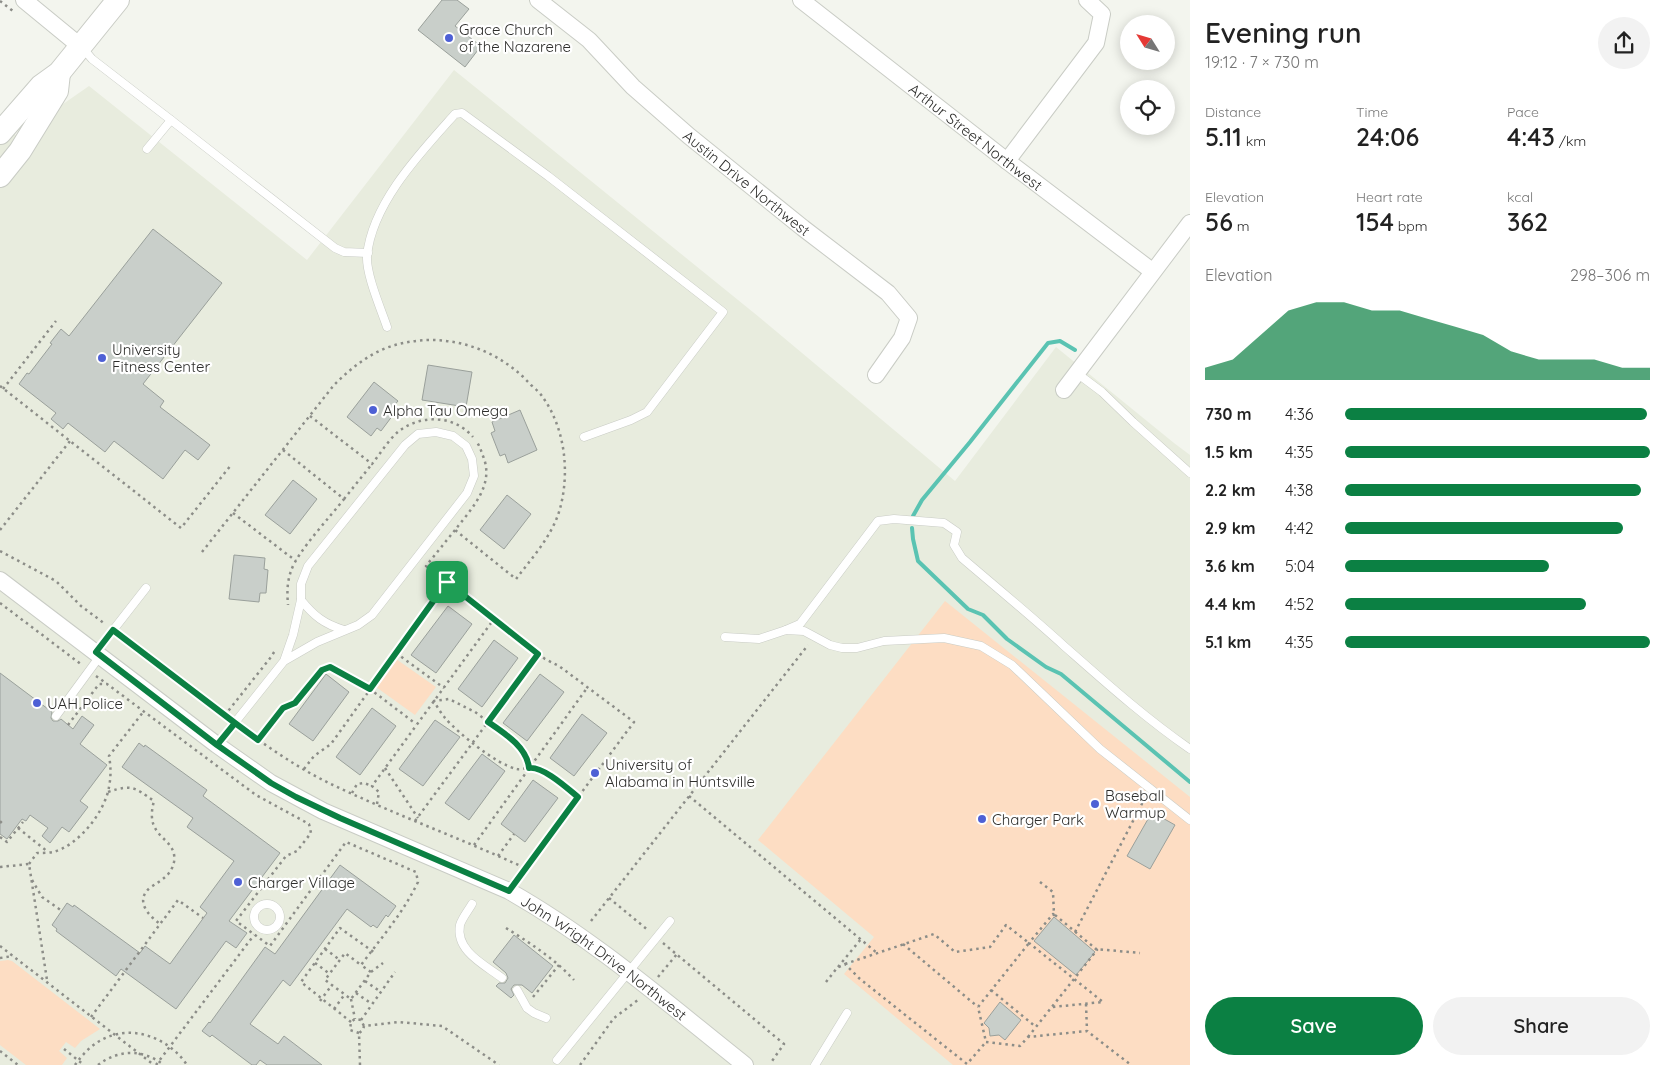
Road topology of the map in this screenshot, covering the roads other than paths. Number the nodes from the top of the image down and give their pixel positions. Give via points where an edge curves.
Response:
1 (24, 0) edge
2 (118, 0) edge
3 (538, 0) edge
4 (801, 0) edge
5 (1087, 0) edge
6 (80, 46) junction
7 (59, 73) junction
8 (171, 120) junction
9 (0, 133) edge
10 (147, 149) dead end
11 (1006, 161) junction
12 (0, 176) edge
13 (1190, 223) edge
14 (368, 253) junction
15 (1152, 271) junction
16 (387, 327) dead end
17 (876, 374) dead end
18 (1078, 374) junction
19 (1064, 390) dead end
20 (584, 437) dead end
21 (1190, 473) edge
22 (0, 580) edge
23 (146, 588) dead end
24 (301, 600) junction
25 (344, 630) junction
26 (786, 630) junction
27 (725, 637) dead end
28 (98, 654) junction
29 (284, 661) junction
30 (56, 716) dead end
31 (217, 745) junction
32 (1190, 748) edge
33 (1190, 820) edge
34 (472, 904) dead end
35 (670, 921) dead end
36 (628, 973) junction
37 (502, 978) dead end
38 (517, 990) dead end
39 (847, 1013) dead end
40 (546, 1018) dead end
41 (557, 1060) dead end
42 (745, 1065) edge
43 (815, 1065) edge

1 - 6 street
2 - 6 main road
3 - 17 street, Austin Drive Northwest via 589,40 633,87 688,136 888,293 909,318 902,338
4 - 11 street, Arthur Street Northwest
5 - 11 street via 1102,14 1096,43
6 - 7 main road
6 - 8 lane via 92,59
7 - 9 main road via 41,86
7 - 12 main road via 57,91 20,151
8 - 10 lane
8 - 14 lane via 334,248 344,252
11 - 15 street, Arthur Street Northwest
13 - 15 street
14 - 16 lane via 371,280
14 - 20 lane via 382,207 422,151 455,114 462,113 723,312 647,412
15 - 18 street
18 - 19 street
18 - 21 lane
22 - 28 street, John Wright Drive Northwest
23 - 28 lane
24 - 25 lane via 311,613 328,625
24 - 25 lane via 301,584 308,566 405,445 418,434 436,432 453,436 466,446 472,459 474,476 467,493 372,615
24 - 29 lane
25 - 29 lane
26 - 27 lane via 759,639
26 - 32 lane via 800,624 878,520 944,523 957,532 954,545 962,558 1104,682
26 - 33 lane via 804,631 842,648 884,641 944,638 981,646 1012,665 1100,750
28 - 30 lane
28 - 31 street, John Wright Drive Northwest
29 - 31 lane
31 - 36 street, John Wright Drive Northwest via 296,797 509,891 579,934
34 - 37 lane via 460,924 465,950
35 - 36 lane
36 - 41 lane
36 - 42 street, John Wright Drive Northwest
38 - 40 lane via 527,1008
39 - 43 lane

